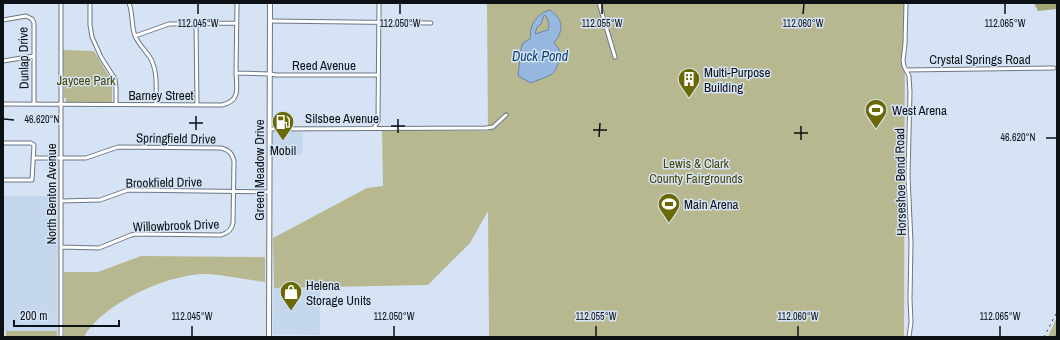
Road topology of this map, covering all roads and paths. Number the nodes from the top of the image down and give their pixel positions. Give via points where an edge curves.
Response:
1 (61, 3) edge
2 (90, 3) edge
3 (129, 3) edge
4 (237, 3) edge
5 (270, 3) edge
6 (379, 3) edge
7 (599, 3) edge
8 (906, 3) edge
9 (3, 20) edge
10 (270, 21) junction
11 (378, 22) junction
12 (196, 23) junction
13 (237, 23) junction
14 (431, 23) dead end
15 (135, 36) junction
16 (34, 56) junction
17 (615, 57) dead end
18 (3, 61) edge
19 (1054, 68) dead end
20 (906, 70) junction
21 (236, 74) junction
22 (270, 74) junction
23 (378, 76) junction
24 (3, 104) edge
25 (34, 104) junction
26 (61, 104) junction
27 (116, 104) junction
28 (156, 105) junction
29 (197, 105) junction
30 (506, 115) dead end
31 (373, 128) junction
32 (269, 129) junction
33 (3, 143) edge
34 (62, 157) junction
35 (33, 158) junction
36 (3, 180) edge
37 (234, 191) junction
38 (269, 192) junction
39 (61, 201) junction
40 (61, 247) junction
41 (61, 337) edge
42 (269, 337) edge
43 (909, 337) edge

1 - 26 street, North Benton Avenue
2 - 27 street via 92,37 115,79
3 - 15 street
4 - 13 street, Barney Street
5 - 10 main road, Green Meadow Drive
6 - 11 street
7 - 17 street
8 - 20 street, Horseshoe Bend Road via 903,61
9 - 16 street, Dunlap Drive via 26,16 32,19
10 - 11 street
10 - 22 main road, Green Meadow Drive
11 - 14 street
11 - 23 street
12 - 13 street
12 - 15 street via 168,24
12 - 29 street
13 - 21 street, Barney Street
15 - 28 street via 154,65
16 - 18 street
16 - 25 street, Dunlap Drive
19 - 20 street, Crystal Springs Road
20 - 43 street, Horseshoe Bend Road via 910,92
21 - 22 street
21 - 29 street, Barney Street via 236,94 229,103
22 - 23 street, Reed Avenue
22 - 32 main road, Green Meadow Drive
23 - 31 street via 378,121
24 - 25 street, Barney Street
25 - 26 street, Barney Street
26 - 27 street, Barney Street
26 - 34 street, North Benton Avenue
27 - 28 street, Barney Street
28 - 29 street, Barney Street
30 - 31 street, Silsbee Avenue via 493,127 486,128
31 - 32 street, Silsbee Avenue
32 - 38 main road, Green Meadow Drive
33 - 35 street via 33,144
34 - 35 street, Springfield Drive
34 - 37 street, Springfield Drive via 92,157 118,147 221,148 233,155
34 - 39 street, North Benton Avenue
35 - 36 street via 32,180
37 - 38 street, Brookfield Drive
37 - 39 street, Brookfield Drive via 128,190 100,200
37 - 40 street, Willowbrook Drive via 233,223 226,234 136,234 99,248
38 - 42 main road, Green Meadow Drive
39 - 40 street, North Benton Avenue
40 - 41 street, North Benton Avenue

